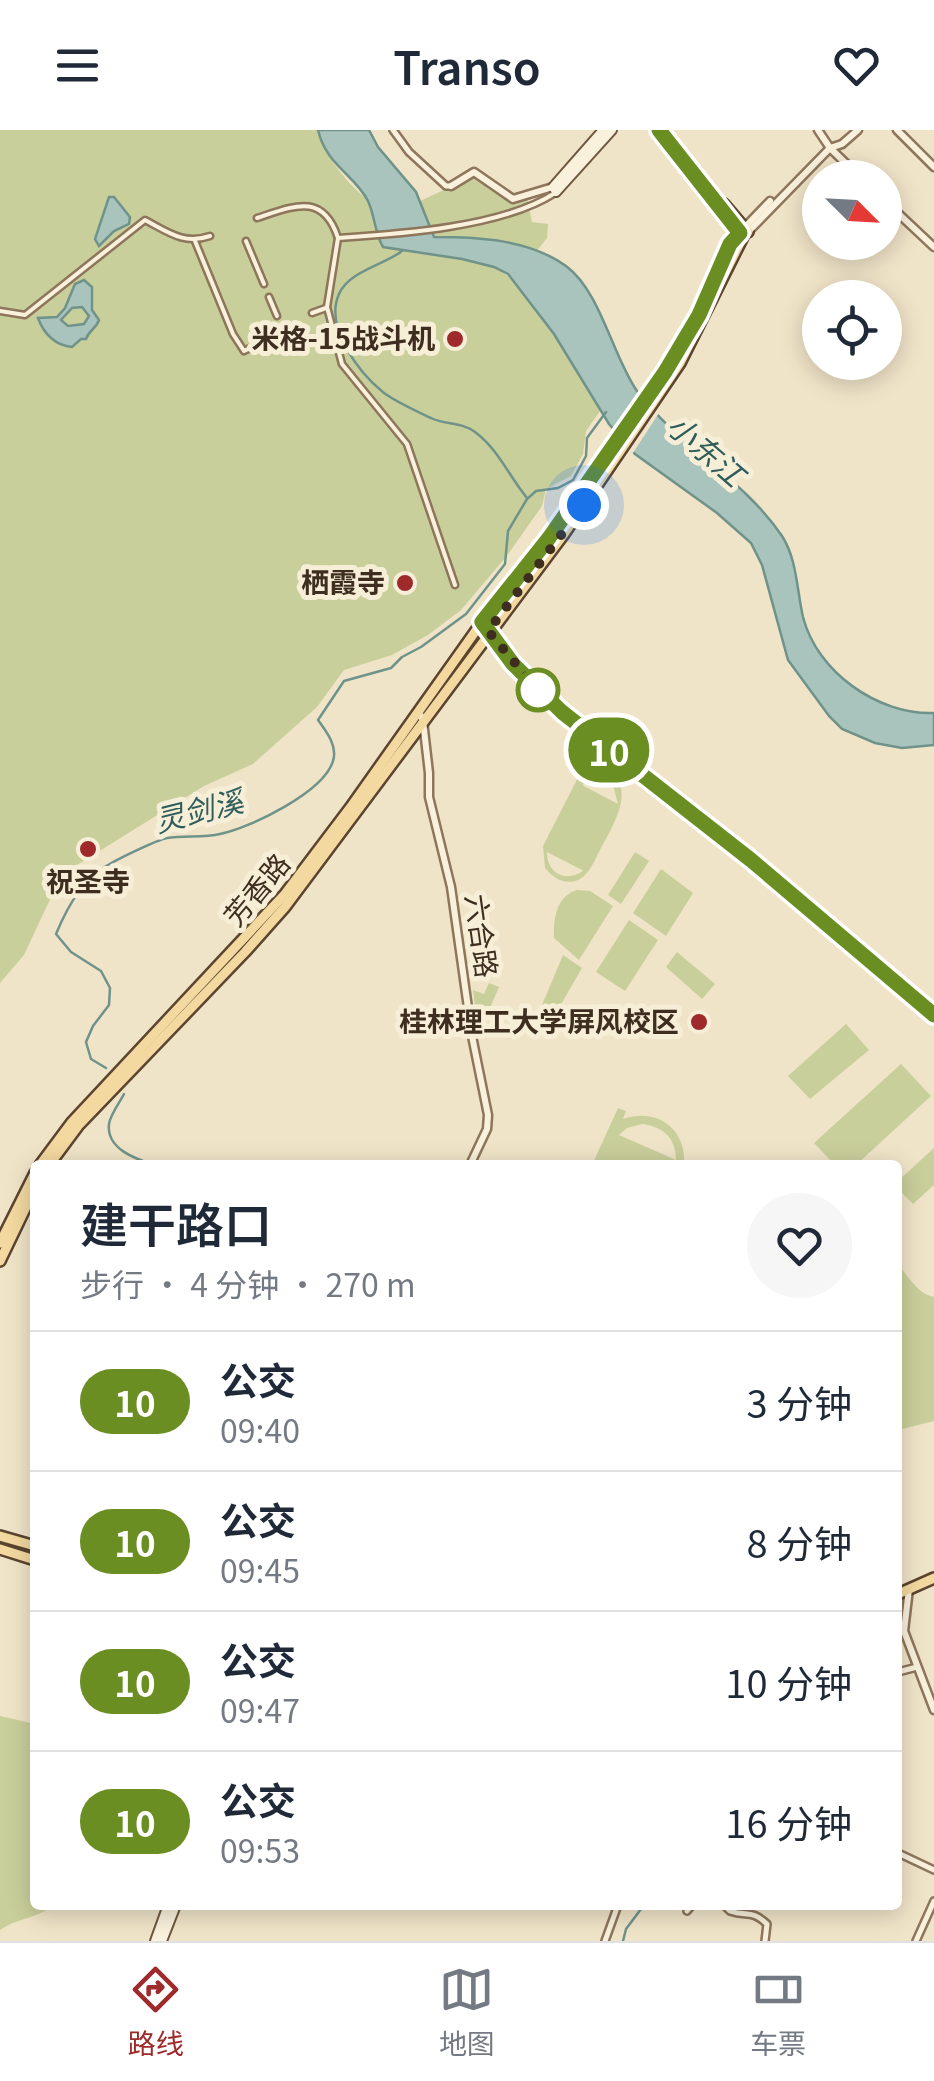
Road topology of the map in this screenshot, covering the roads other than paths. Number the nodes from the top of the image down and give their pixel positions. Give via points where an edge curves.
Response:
1 (393, 130) edge
2 (603, 130) edge
3 (612, 130) edge
4 (663, 130) edge
5 (818, 130) edge
6 (858, 130) edge
7 (897, 130) edge
8 (829, 146) junction
9 (843, 160) edge
10 (934, 167) edge
11 (451, 186) joint
12 (554, 189) junction
13 (902, 217) edge
14 (258, 218) dead end
15 (744, 233) junction
16 (210, 236) dead end
17 (338, 238) junction
18 (195, 241) junction
19 (246, 241) dead end
20 (934, 247) edge
21 (264, 284) dead end
22 (269, 297) dead end
23 (326, 307) junction
24 (0, 311) edge
25 (312, 313) dead end
26 (278, 316) dead end
27 (256, 345) dead end
28 (455, 585) dead end
29 (486, 627) junction
30 (421, 716) junction
31 (934, 1015) edge
32 (44, 1160) edge
33 (53, 1160) edge
34 (472, 1160) edge
35 (30, 1183) edge
36 (30, 1198) edge
37 (0, 1243) edge
38 (0, 1261) edge
39 (0, 1536) edge
40 (30, 1545) edge
41 (0, 1549) edge
42 (30, 1558) edge
43 (934, 1581) edge
44 (910, 1592) junction
45 (902, 1595) edge
46 (916, 1666) junction
47 (902, 1671) edge
48 (934, 1710) edge
49 (902, 1854) edge
50 (934, 1870) edge
51 (934, 1901) edge
52 (170, 1910) edge
53 (171, 1910) edge
54 (616, 1910) edge
55 (729, 1910) edge
56 (155, 1941) edge
57 (162, 1941) edge
58 (605, 1941) edge
59 (765, 1941) edge
60 (916, 1941) edge

1 - 11 street
2 - 12 main road
3 - 12 main road
4 - 15 main road
5 - 8 street
6 - 8 street
7 - 10 street
8 - 9 street
8 - 15 street
11 - 12 street via 474,172 512,198
12 - 17 street via 525,209
13 - 20 street
14 - 17 street via 316,206
15 - 29 main road via 730,244 652,397
16 - 18 street
17 - 23 street
18 - 24 street via 145,220 25,314
18 - 27 street via 234,334 244,351
19 - 21 street
22 - 26 street
23 - 25 street
23 - 28 street via 342,364 408,444
29 - 30 main road, 芳香路
29 - 31 main road via 562,712
30 - 32 main road, 芳香路 via 285,894
30 - 33 main road, 芳香路 via 285,906
30 - 34 street, 六合路 via 429,796 452,887 488,1115
35 - 37 main road
36 - 38 main road
39 - 40 main road
41 - 42 main road
43 - 44 main road
44 - 45 main road
44 - 46 street via 904,1631
46 - 47 street
46 - 48 street
49 - 50 street
51 - 60 street
52 - 56 main road
53 - 57 main road
54 - 58 street
55 - 59 street via 752,1913 767,1924

